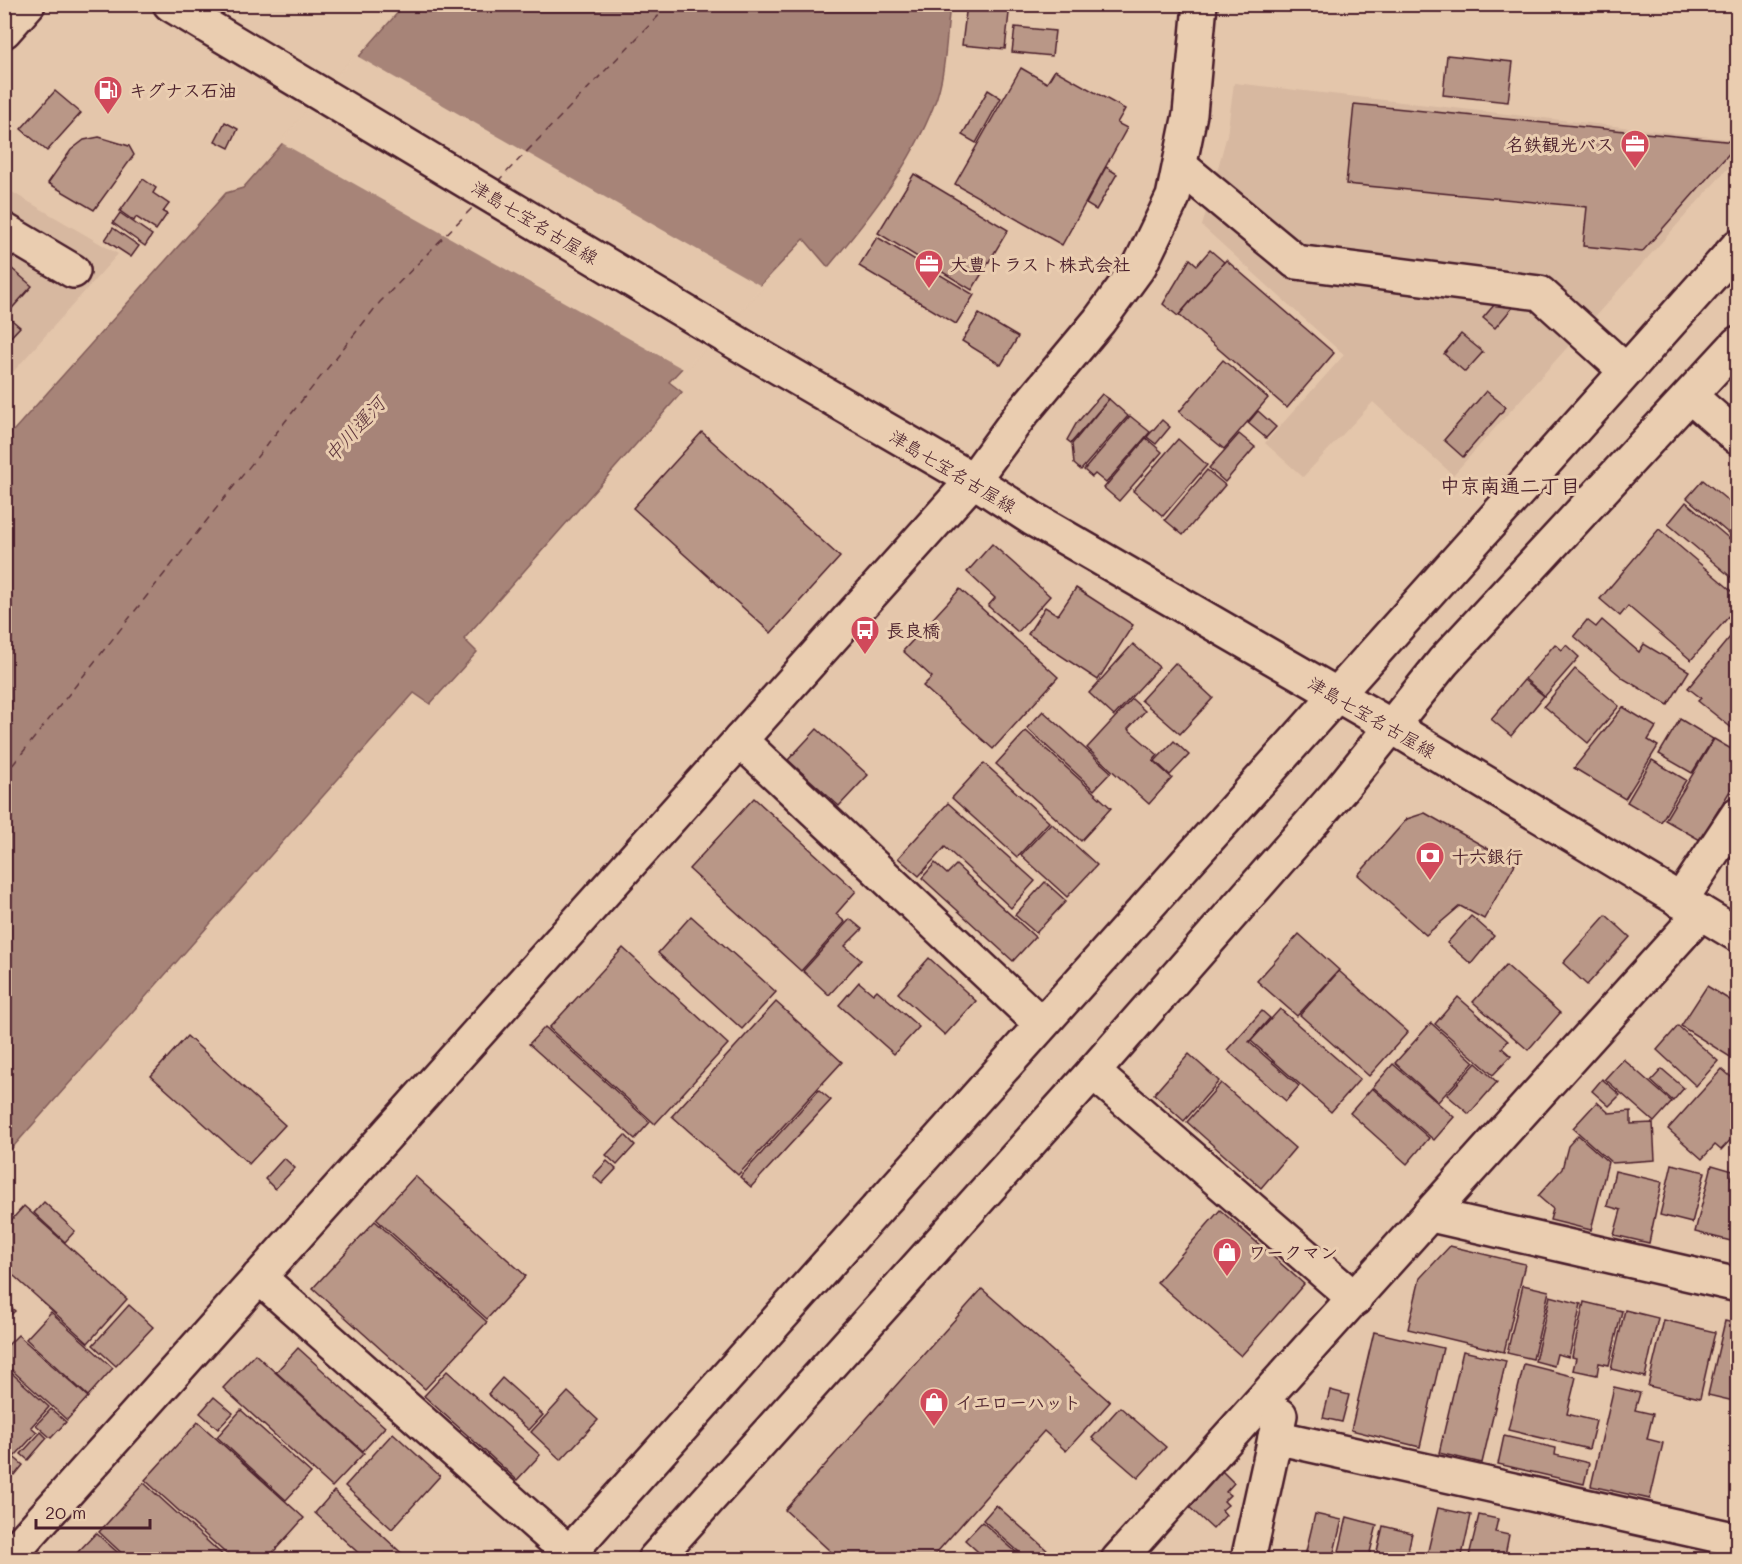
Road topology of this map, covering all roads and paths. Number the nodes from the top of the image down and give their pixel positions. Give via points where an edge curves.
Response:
1 (28, 4) edge
2 (170, 4) edge
3 (1200, 4) edge
4 (4, 31) edge
5 (1180, 166) junction
6 (4, 230) edge
7 (1737, 246) edge
8 (73, 271) dead end
9 (1737, 343) edge
10 (1626, 371) junction
11 (1690, 396) junction
12 (1737, 438) edge
13 (973, 480) junction
14 (1335, 696) junction
15 (1391, 726) junction
16 (740, 740) junction
17 (1737, 814) edge
18 (1690, 907) junction
19 (1737, 935) edge
20 (1041, 1024) junction
21 (1093, 1072) junction
22 (1431, 1215) junction
23 (259, 1277) junction
24 (1737, 1286) edge
25 (1354, 1299) junction
26 (1289, 1371) junction
27 (1275, 1437) junction
28 (1737, 1540) edge
29 (570, 1557) edge
30 (6, 1560) edge
31 (654, 1560) edge
32 (1118, 1560) edge
33 (1248, 1560) edge

1 - 4 street
2 - 13 street, 津島七宝名古屋線
3 - 5 street via 1190,114
5 - 10 street via 1296,262 1540,293
5 - 13 street via 1173,197 1140,265
6 - 8 street
7 - 10 street
9 - 11 street
10 - 14 street
11 - 12 street
11 - 15 street via 1443,662
13 - 14 street, 津島七宝名古屋線
13 - 16 street
14 - 15 street, 津島七宝名古屋線
14 - 20 street
15 - 18 street, 津島七宝名古屋線
15 - 21 street via 1342,788
16 - 20 street
16 - 23 street
17 - 18 street
18 - 19 street, 津島七宝名古屋線
18 - 22 street
20 - 29 street
21 - 25 street
21 - 31 street
22 - 24 street
22 - 25 street
23 - 29 street
23 - 30 street
25 - 26 street
26 - 27 street
26 - 32 street
27 - 28 street
27 - 33 street

